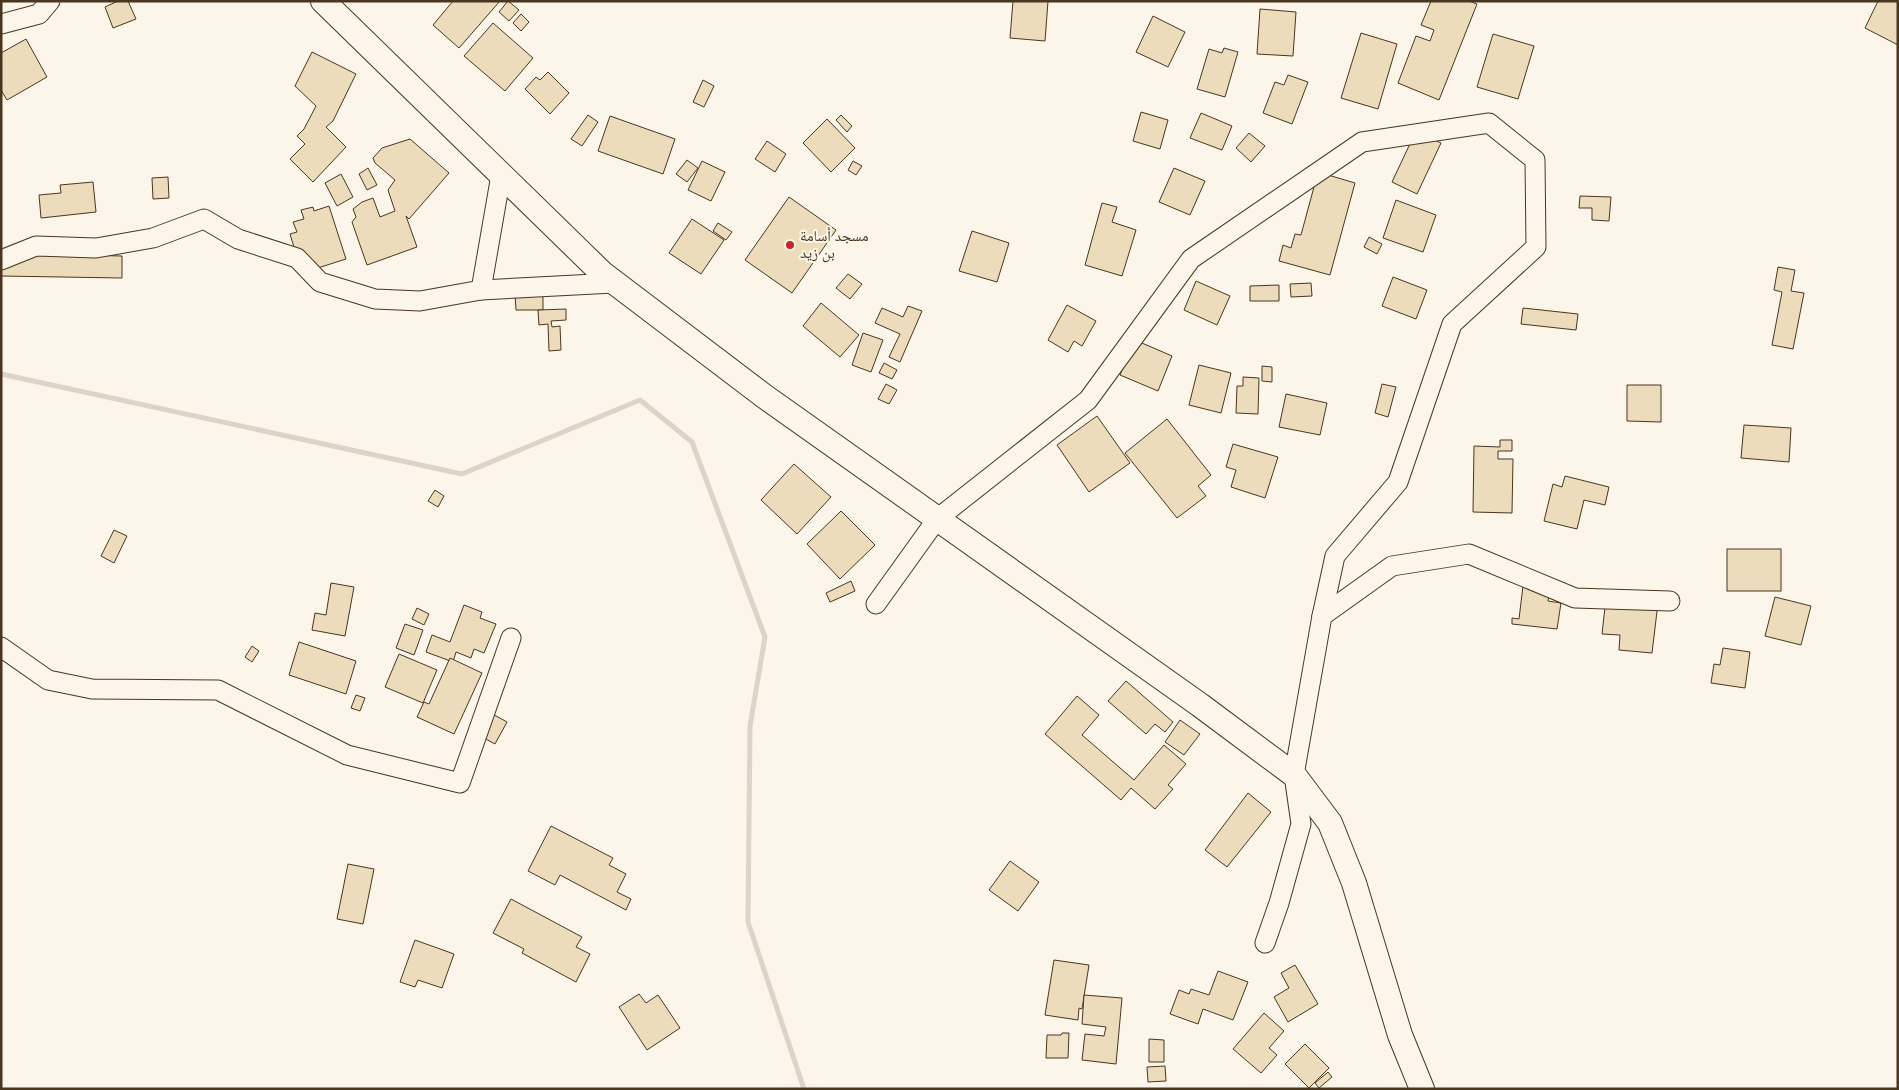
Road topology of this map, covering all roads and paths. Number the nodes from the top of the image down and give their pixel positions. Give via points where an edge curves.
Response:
1 (50, 1) edge
2 (323, 1) edge
3 (1, 24) edge
4 (500, 176) junction
5 (1, 260) edge
6 (614, 282) junction
7 (481, 290) junction
8 (937, 518) junction
9 (1670, 600) dead end
10 (876, 604) dead end
11 (1322, 616) junction
12 (511, 638) dead end
13 (1, 646) edge
14 (1294, 775) junction
15 (1264, 943) dead end
16 (1422, 1089) edge

1 - 3 street via 38,14
2 - 4 main road
4 - 6 main road
4 - 7 street
5 - 7 street via 36,246 96,248 153,238 204,219 238,239 297,258 320,282 375,299 420,301
6 - 7 street
6 - 8 main road via 764,396
8 - 10 street
8 - 11 street via 1088,400 1191,259 1362,142 1489,123 1535,160 1536,247 1452,324 1398,482 1335,556
8 - 14 main road
9 - 11 street via 1574,598 1469,554 1392,566
11 - 14 street
12 - 13 street via 460,783 347,755 218,690 92,689 48,680
14 - 15 street via 1301,824
14 - 16 main road via 1330,823 1354,882 1400,1035

